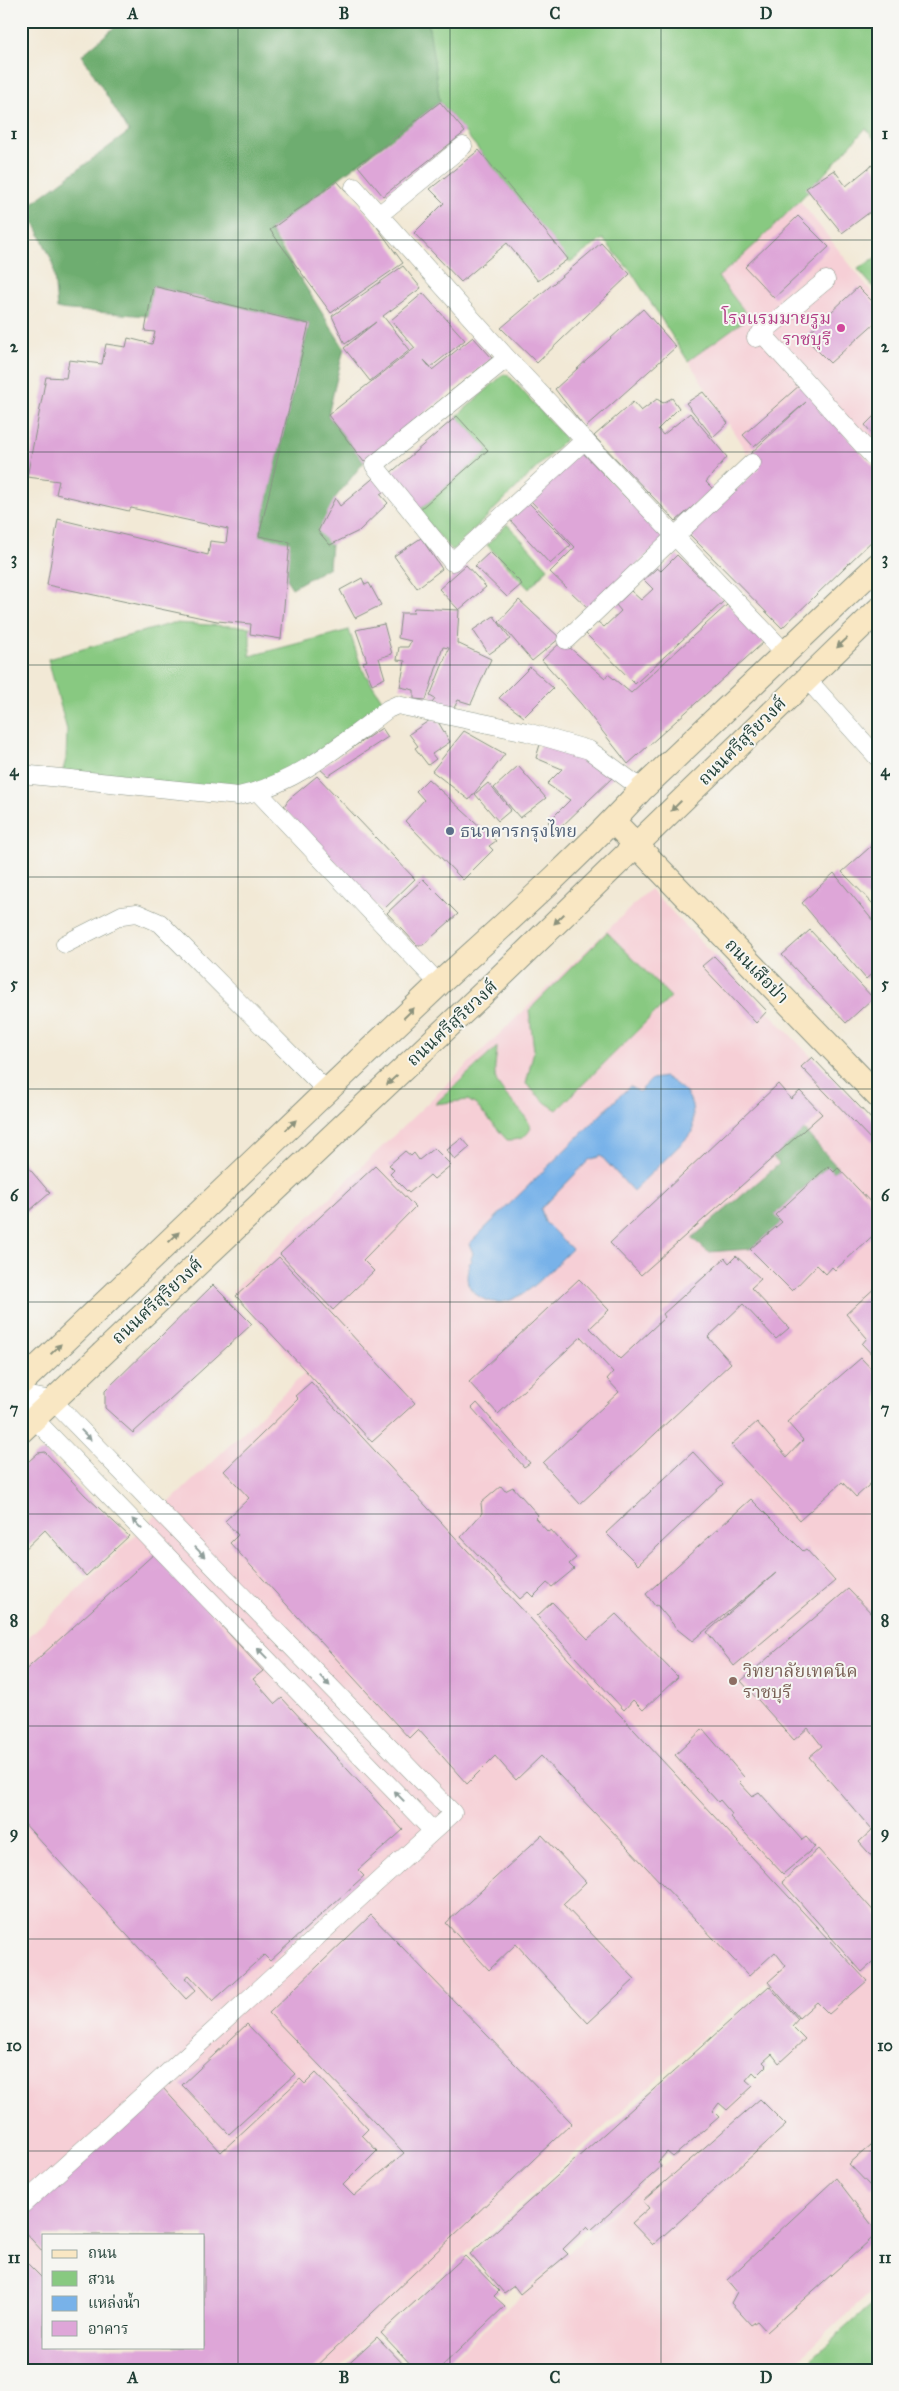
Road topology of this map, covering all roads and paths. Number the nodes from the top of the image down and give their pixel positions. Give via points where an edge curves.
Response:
1 (463, 146) dead end
2 (354, 187) dead end
3 (379, 215) junction
4 (826, 280) dead end
5 (507, 358) junction
6 (585, 440) junction
7 (878, 462) edge
8 (752, 464) dead end
9 (675, 537) junction
10 (878, 565) edge
11 (878, 610) edge
12 (566, 640) dead end
13 (785, 653) junction
14 (806, 678) junction
15 (878, 758) edge
16 (21, 774) edge
17 (642, 789) junction
18 (258, 792) junction
19 (613, 821) junction
20 (637, 846) junction
21 (65, 944) dead end
22 (439, 984) junction
23 (326, 1091) junction
24 (878, 1096) edge
25 (21, 1383) edge
26 (21, 1395) edge
27 (52, 1400) junction
28 (26, 1418) edge
29 (305, 1660) junction
30 (286, 1678) junction
31 (433, 1831) junction
32 (21, 2206) edge

1 - 3 street
2 - 3 street
3 - 5 street
4 - 7 street via 758,335 847,422
5 - 6 street
5 - 6 street via 374,465 452,562
6 - 9 street
8 - 9 street
9 - 12 street
9 - 13 street
10 - 13 main road, ถนนศรีสุริยวงศ์
11 -> 14 main road, ถนนศรีสุริยวงศ์
13 - 14 main road
13 - 17 main road, ถนนศรีสุริยวงศ์
14 - 15 street
14 -> 20 main road, ถนนศรีสุริยวงศ์
16 - 18 street via 238,796
17 - 18 street via 590,750 527,732 397,706 388,709 319,761
17 - 19 main road, ถนนศรีสุริยวงศ์
18 - 22 street
19 - 20 main road, ถนนเสือป่า
19 - 22 main road, ถนนศรีสุริยวงศ์
20 - 24 main road, ถนนเสือป่า
20 -> 27 main road, ถนนศรีสุริยวงศ์
21 - 23 street via 122,915 137,913 160,922
23 -> 22 main road, ถนนศรีสุริยวงศ์
25 -> 23 main road, ถนนศรีสุริยวงศ์
26 - 27 street
27 - 28 main road, ถนนศรีสุริยวงศ์
27 -> 29 street
30 -> 28 street
29 - 30 street
29 -> 31 street via 453,1813
31 -> 30 street
31 - 32 street

